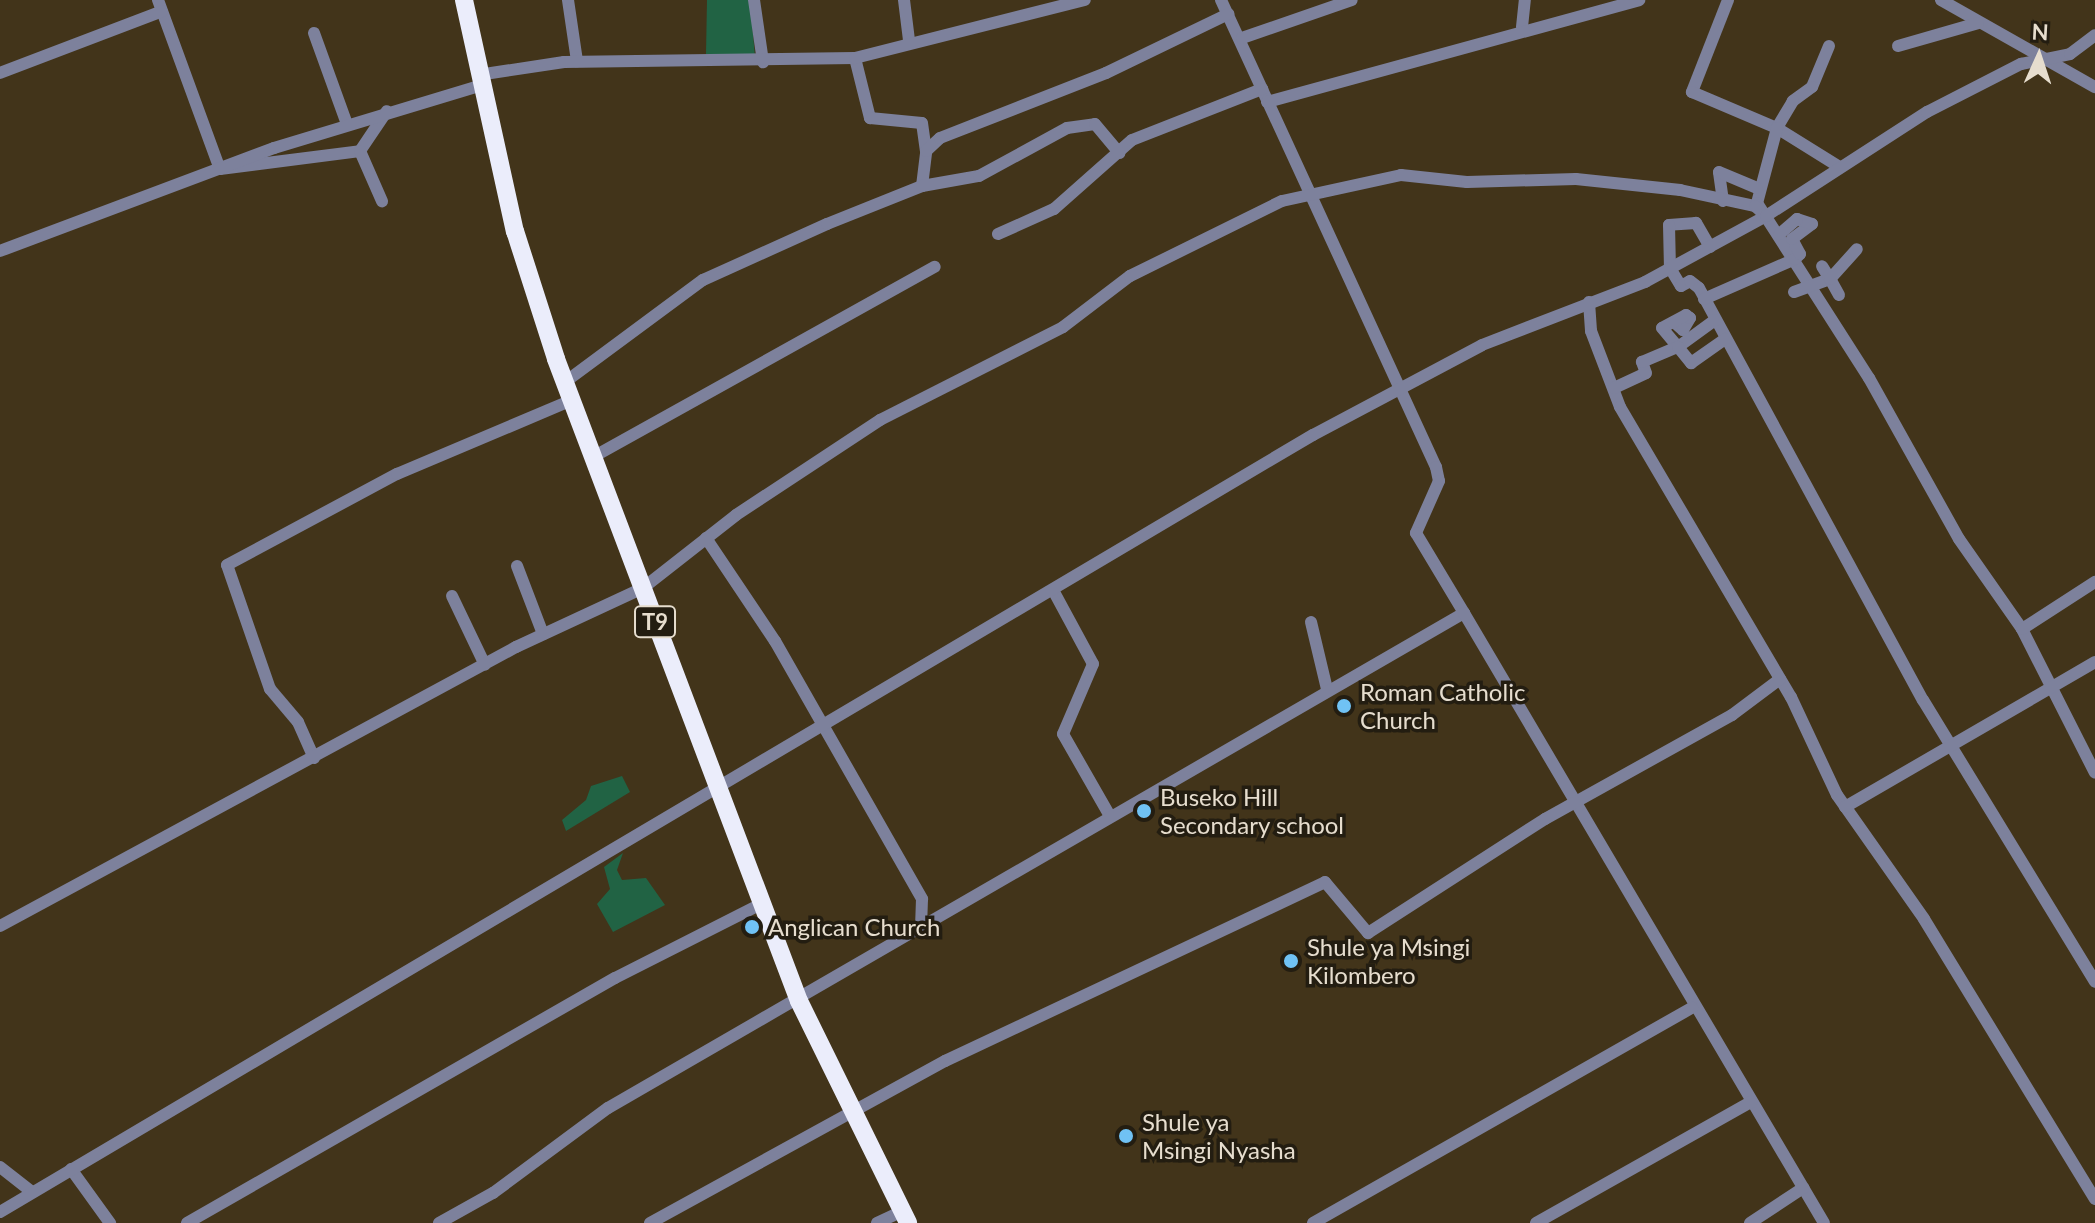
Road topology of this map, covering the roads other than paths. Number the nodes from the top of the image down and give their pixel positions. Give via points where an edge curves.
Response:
1 (464, 0) edge
2 (568, 0) edge
3 (769, 0) edge
4 (904, 0) edge
5 (1085, 0) edge
6 (1221, 0) edge
7 (1352, 0) edge
8 (1525, 0) edge
9 (1639, 0) edge
10 (1728, 0) edge
11 (1941, 0) edge
12 (755, 3) edge
13 (160, 6) edge
14 (1228, 14) junction
15 (1978, 23) junction
16 (1522, 27) junction
17 (314, 33) dead end
18 (2095, 35) edge
19 (1242, 38) junction
20 (909, 40) junction
21 (1829, 46) dead end
22 (1898, 46) dead end
23 (855, 58) junction
24 (577, 61) junction
25 (2042, 61) junction
26 (763, 62) junction
27 (0, 73) edge
28 (479, 80) junction
29 (2095, 87) edge
30 (1262, 89) junction
31 (1267, 102) junction
32 (387, 111) junction
33 (347, 124) junction
34 (1777, 128) junction
35 (360, 151) junction
36 (926, 151) junction
37 (1119, 153) junction
38 (1838, 166) junction
39 (220, 169) junction
40 (922, 186) junction
41 (1757, 188) junction
42 (1310, 192) junction
43 (382, 201) dead end
44 (1723, 201) junction
45 (1766, 216) junction
46 (998, 234) dead end
47 (1780, 234) junction
48 (1710, 247) junction
49 (0, 249) edge
50 (1857, 249) dead end
51 (1795, 259) junction
52 (1822, 266) dead end
53 (935, 267) dead end
54 (1670, 268) junction
55 (1830, 279) junction
56 (1811, 285) junction
57 (1794, 292) dead end
58 (1839, 295) dead end
59 (1704, 299) junction
60 (1589, 302) junction
61 (1823, 306) junction
62 (1809, 314) dead end
63 (1715, 320) junction
64 (1674, 322) dead end
65 (1725, 339) junction
66 (1678, 347) junction
67 (565, 382) junction
68 (1400, 387) junction
69 (1614, 388) junction
70 (572, 400) junction
71 (593, 457) junction
72 (706, 538) junction
73 (517, 566) dead end
74 (2095, 582) edge
75 (643, 588) junction
76 (1053, 590) junction
77 (452, 596) dead end
78 (1464, 613) junction
79 (1311, 622) dead end
80 (2022, 629) junction
81 (543, 634) junction
82 (2095, 662) edge
83 (485, 665) junction
84 (1780, 679) junction
85 (2049, 688) junction
86 (1327, 689) junction
87 (822, 726) junction
88 (1952, 746) junction
89 (314, 758) junction
90 (2095, 773) edge
91 (717, 789) junction
92 (1575, 801) junction
93 (1845, 807) junction
94 (1110, 816) junction
95 (761, 904) junction
96 (0, 926) edge
97 (921, 929) junction
98 (2095, 982) edge
99 (799, 1001) junction
100 (1692, 1008) junction
101 (1751, 1102) junction
102 (852, 1117) junction
103 (0, 1167) edge
104 (71, 1169) junction
105 (1803, 1188) junction
106 (32, 1192) junction
107 (2095, 1199) edge
108 (0, 1212) edge
109 (904, 1217) edge
110 (110, 1223) edge
111 (187, 1223) edge
112 (439, 1223) edge
113 (650, 1223) edge
114 (877, 1223) edge
115 (1313, 1223) edge
116 (1536, 1223) edge
117 (1750, 1223) edge
118 (1824, 1223) edge

1 - 28 highway, T9
2 - 24 street
3 - 12 street
4 - 20 street
5 - 20 street
6 - 14 street
7 - 19 street
8 - 16 street
9 - 16 street
10 - 34 street via 1692,92
11 - 15 street
12 - 26 street
13 - 27 street
13 - 39 street
14 - 19 street
14 - 36 street via 1106,73 940,138
15 - 22 street
15 - 25 street
16 - 31 street
17 - 33 street
18 - 25 street via 2070,54
19 - 30 street
20 - 23 street
21 - 34 street via 1812,87
23 - 26 street
23 - 36 street via 870,118 922,123
24 - 26 street
24 - 28 street
25 - 29 street
25 - 38 street via 1955,97
28 - 32 street
28 - 67 highway, T9 via 515,231
30 - 31 street
30 - 37 street via 1177,120
31 - 42 street
32 - 33 street
32 - 35 street
33 - 39 street
34 - 38 street
34 - 41 street
35 - 39 street
35 - 43 street
36 - 40 street
37 - 40 street via 1095,124 1067,128 979,176
37 - 46 street via 1054,209
38 - 45 street
39 - 49 street
40 - 67 street via 703,280
41 - 44 street via 1719,172
41 - 45 street
42 - 44 street via 1401,175 1628,181
42 - 68 street
42 - 72 street via 1130,276 1063,327 880,420
44 - 45 street
45 - 47 street
45 - 48 street
47 - 51 street
47 - 51 street via 1808,217 1813,228 1792,239 1800,254
48 - 54 street
48 - 54 street via 1696,223 1669,225
50 - 55 street
51 - 56 street
51 - 59 street
52 - 55 street
53 - 71 street
54 - 59 street via 1681,286 1690,281
54 - 60 street
55 - 56 street
55 - 58 street
56 - 57 street
56 - 61 street
59 - 63 street
60 - 68 street
60 - 69 street via 1591,331
61 - 62 street
61 - 80 street via 1959,539
63 - 65 street
63 - 66 street
64 - 66 street via 1662,328
65 - 66 street via 1691,363
65 - 88 street
66 - 69 street via 1642,362 1646,373
67 - 70 highway, T9
68 - 76 street
68 - 78 street via 1439,481 1416,533
69 - 84 street via 1713,574
70 - 71 highway, T9
70 - 89 street via 397,474 227,565 270,689 298,722
71 - 75 highway, T9
72 - 75 street
72 - 87 street
73 - 81 street
74 - 80 street
75 - 81 street
75 - 91 highway, T9
76 - 87 street
76 - 94 street via 1093,664 1063,734
77 - 83 street
78 - 86 street
78 - 92 street
79 - 86 street
80 - 85 street
81 - 83 street
82 - 85 street
83 - 89 street
84 - 92 street via 1696,737
84 - 93 street
85 - 88 street
85 - 90 street
86 - 94 street
87 - 91 street
87 - 97 street via 922,899
88 - 93 street
88 - 98 street
89 - 96 street
91 - 95 highway, T9
91 - 104 street
92 - 100 street
92 - 102 street via 1368,933 1325,882 945,1061
93 - 107 street via 1924,919
94 - 97 street
95 - 99 highway, T9
95 - 111 street via 615,978
97 - 99 street
99 - 102 highway, T9
99 - 112 street via 608,1108 493,1193
100 - 101 street
100 - 115 street
101 - 105 street
101 - 116 street
102 - 109 highway, T9
102 - 113 street
103 - 106 street
104 - 106 street
104 - 110 street
105 - 117 street
105 - 118 street
106 - 108 street
109 - 114 street

